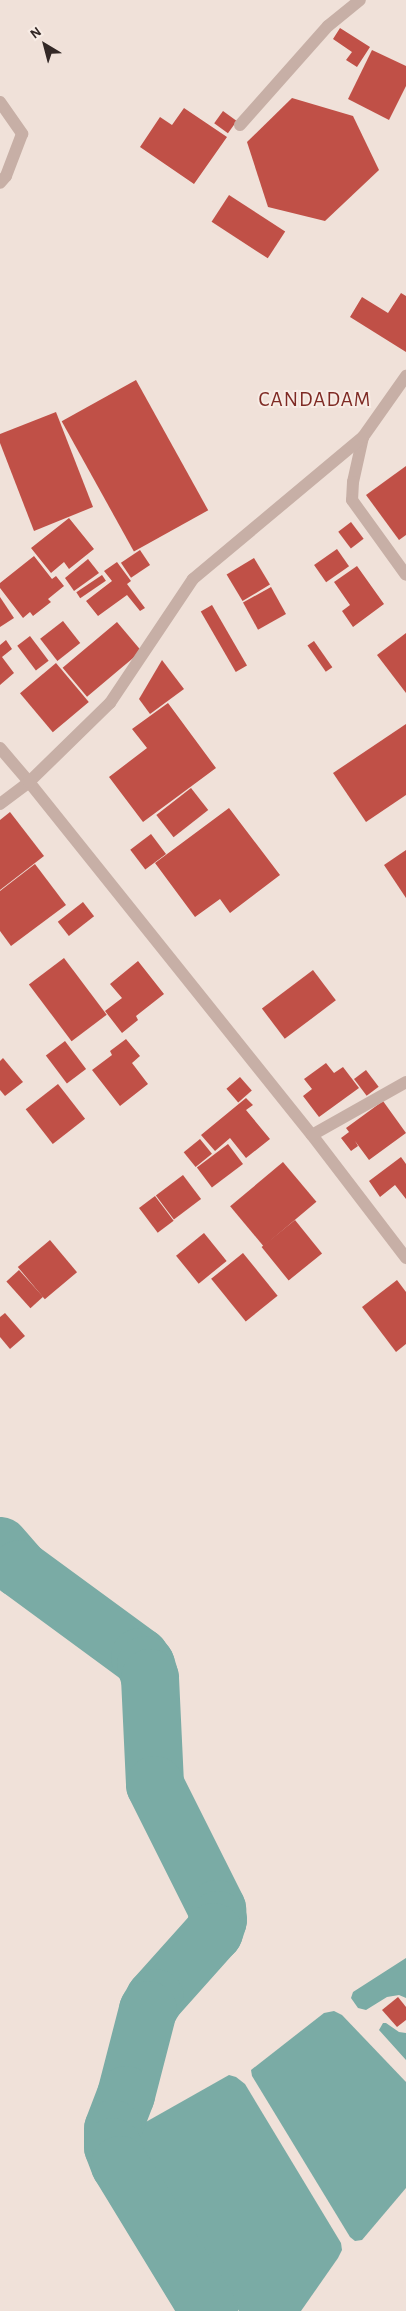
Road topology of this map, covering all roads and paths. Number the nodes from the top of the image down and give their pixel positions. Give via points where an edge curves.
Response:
1 (360, 0) edge
2 (0, 102) edge
3 (240, 126) dead end
4 (0, 183) edge
5 (406, 376) edge
6 (363, 437) junction
7 (406, 575) edge
8 (0, 748) edge
9 (29, 782) junction
10 (0, 804) edge
11 (406, 1082) edge
12 (312, 1135) junction
13 (406, 1258) edge

1 - 3 street via 328,26
2 - 4 street via 22,134 6,176
5 - 6 street
6 - 7 street via 352,500
6 - 9 street via 193,579 110,704
8 - 9 street
9 - 10 street
9 - 12 street
11 - 12 street
12 - 13 street

